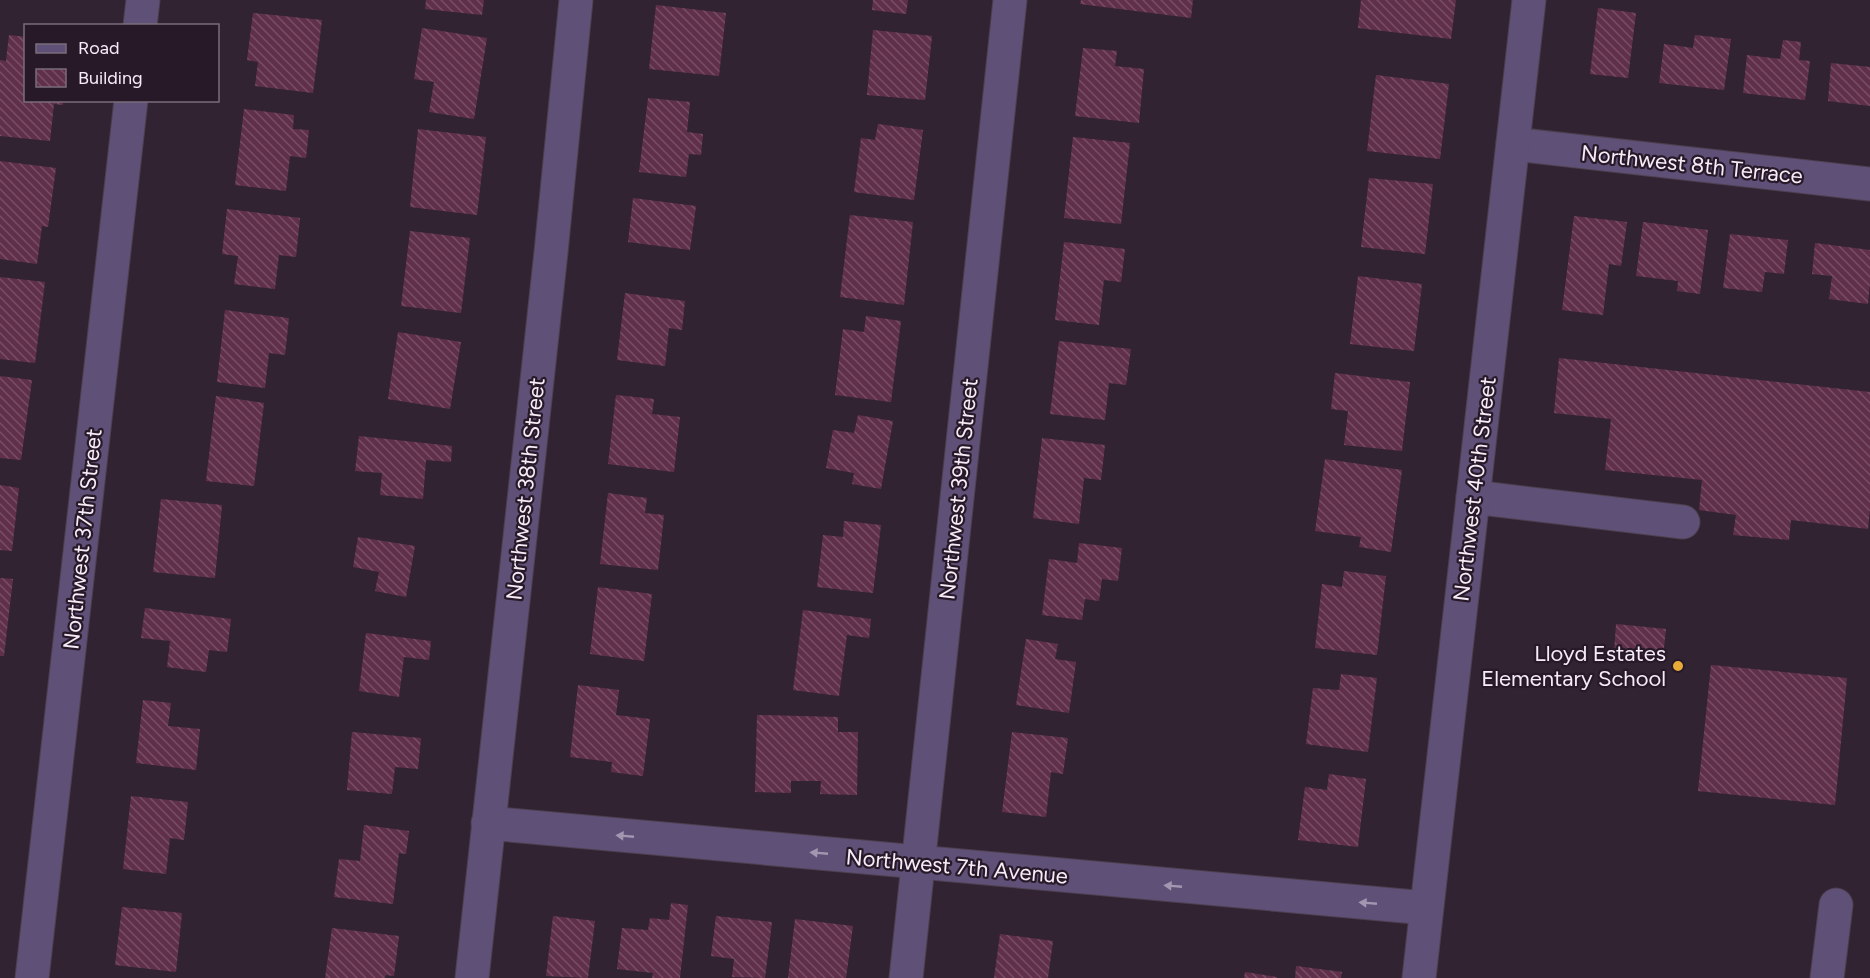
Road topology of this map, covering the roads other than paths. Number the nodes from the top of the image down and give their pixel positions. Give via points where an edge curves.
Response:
1 (143, 0) edge
2 (576, 0) edge
3 (1010, 0) edge
4 (1529, 0) edge
5 (140, 24) edge
6 (131, 102) edge
7 (1513, 144) junction
8 (1870, 184) edge
9 (1473, 497) junction
10 (1683, 522) dead end
11 (488, 823) junction
12 (919, 862) junction
13 (1836, 905) dead end
14 (1426, 908) junction
15 (32, 978) edge
16 (472, 978) edge
17 (906, 978) edge
18 (1419, 978) edge
19 (1827, 978) edge

1 - 5 street
2 - 11 street, Northwest 38th Street
3 - 12 street, Northwest 39th Street
4 - 7 street, Northwest 40th Street
6 - 15 street, Northwest 37th Street
7 - 8 street, Northwest 8th Terrace
7 - 9 street, Northwest 40th Street
9 - 10 street
9 - 14 street, Northwest 40th Street
12 -> 11 street, Northwest 7th Avenue
11 - 16 street, Northwest 38th Street
14 -> 12 street, Northwest 7th Avenue
12 - 17 street, Northwest 39th Street
13 - 19 street
14 - 18 street, Northwest 40th Street

